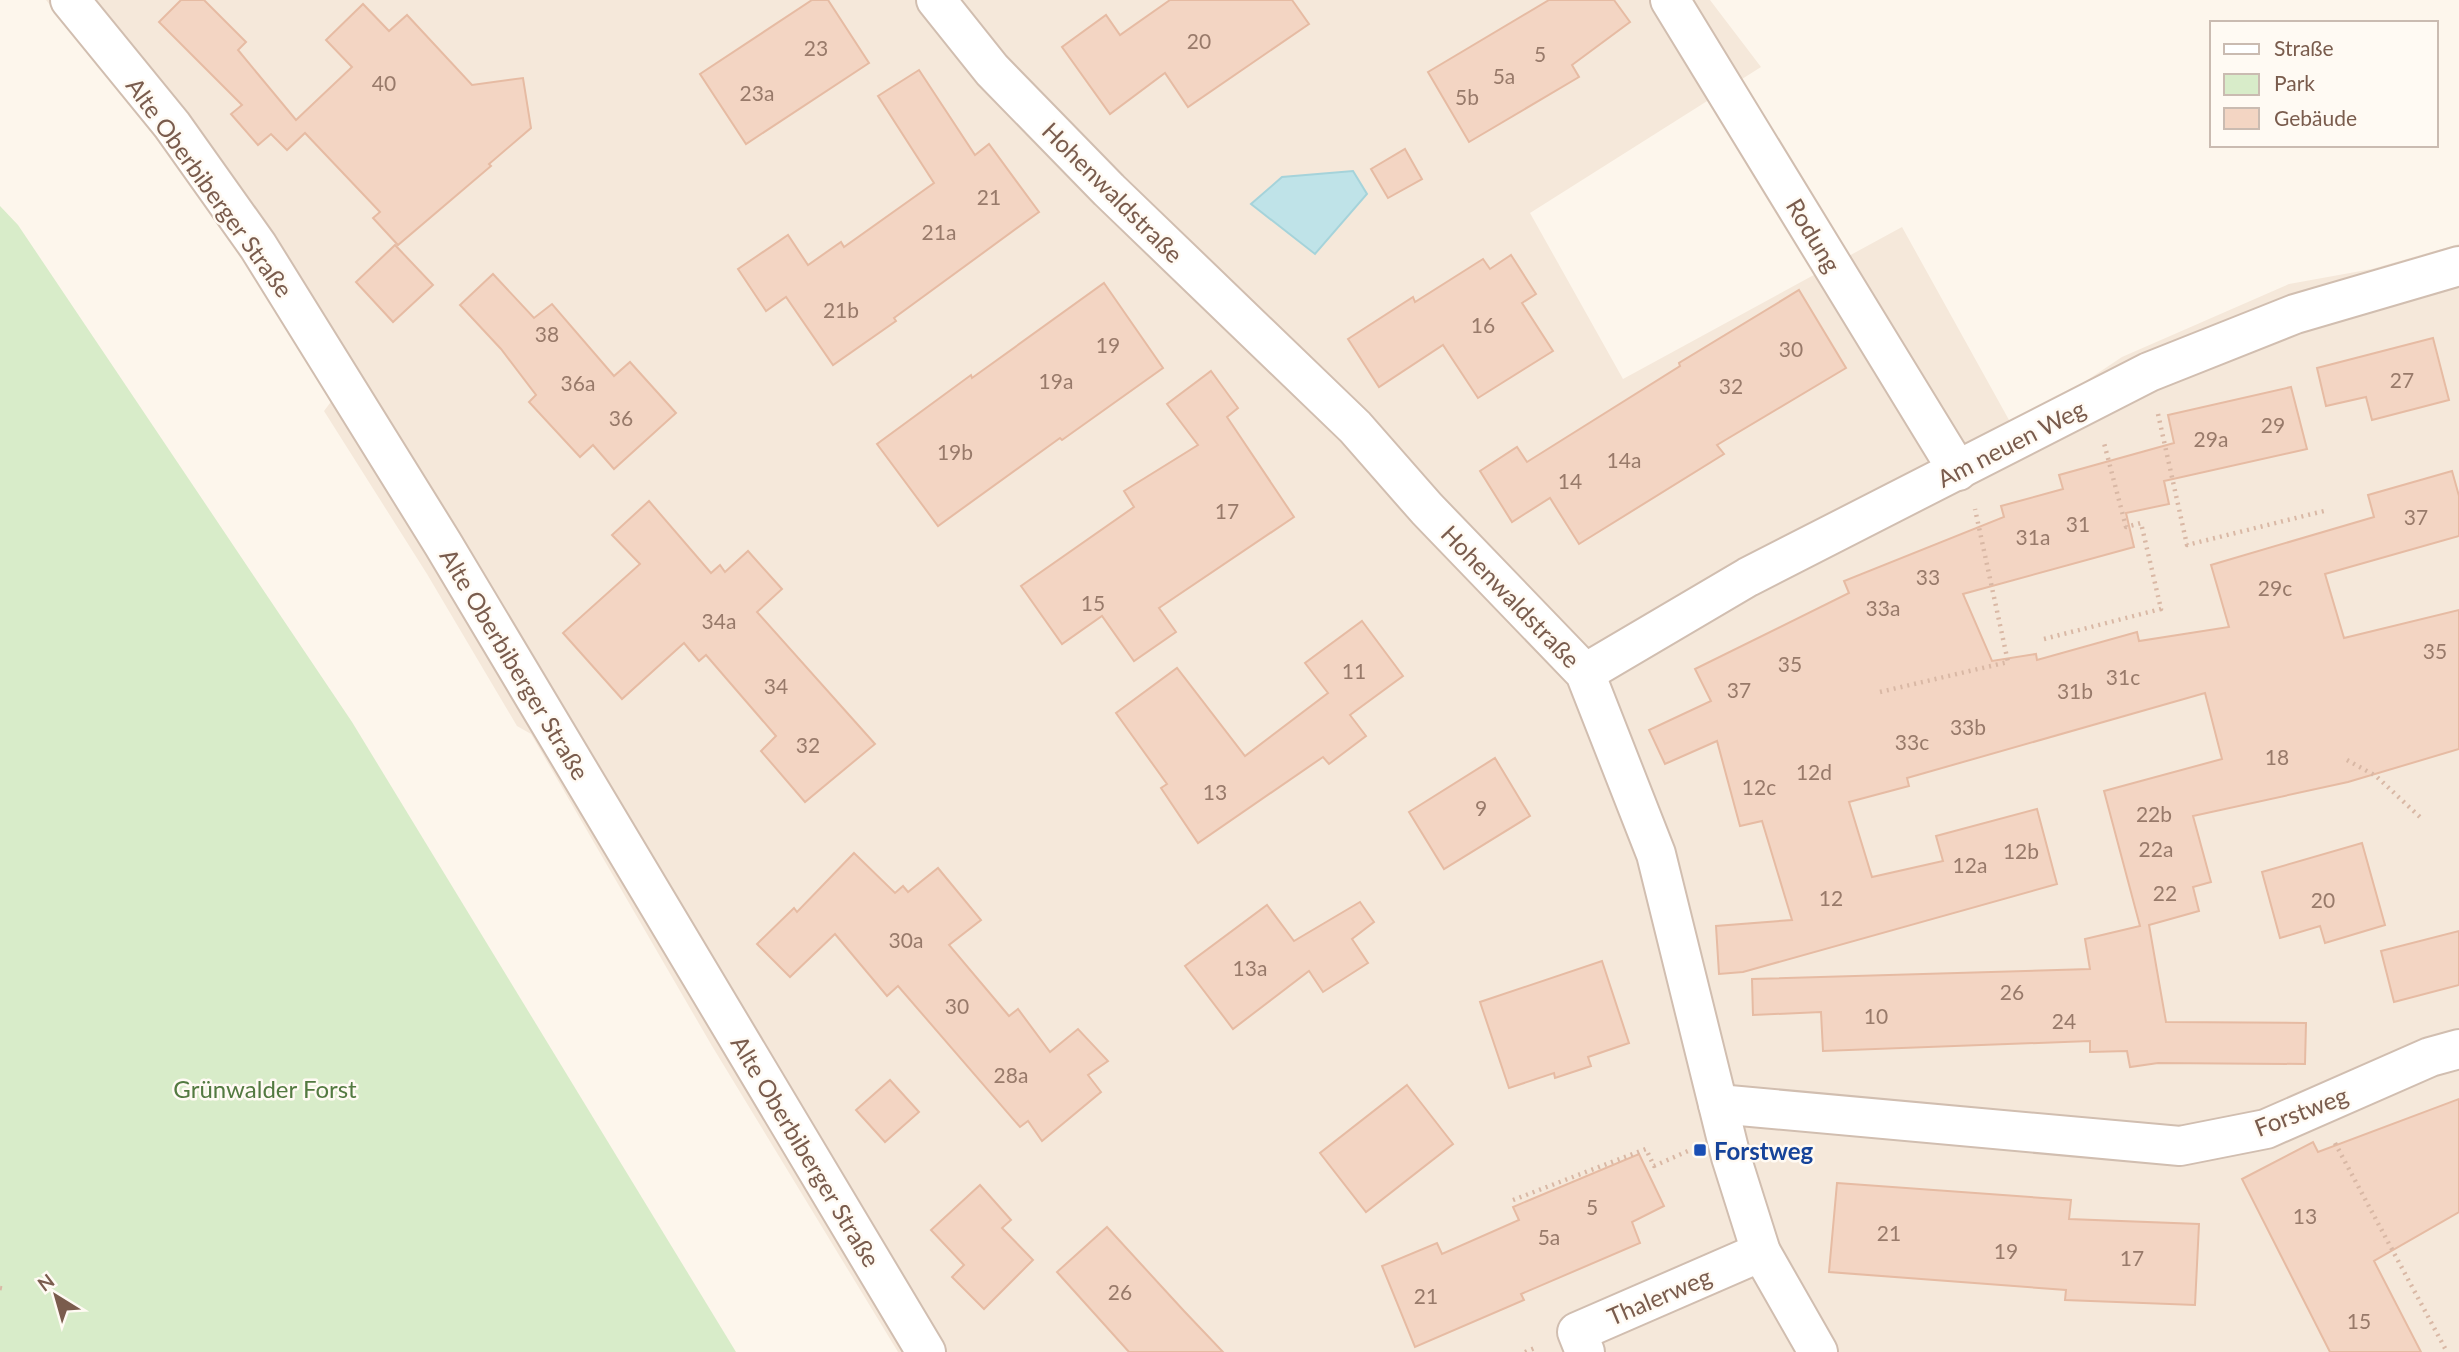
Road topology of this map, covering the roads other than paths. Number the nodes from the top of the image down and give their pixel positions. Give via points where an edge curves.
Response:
1 (70, 0) edge
2 (936, 0) edge
3 (1670, 0) edge
4 (2458, 272) edge
5 (1962, 469) junction
6 (1585, 673) junction
7 (2459, 1049) edge
8 (1722, 1119) junction
9 (1761, 1252) junction
10 (926, 1352) edge
11 (1585, 1352) edge
12 (1818, 1352) edge

1 - 10 street, Alte Oberbiberger Straße via 172,125 258,246 443,544
2 - 6 street, Hohenwaldstraße via 992,70 1109,190 1355,427
3 - 5 street, Rodung
4 - 5 street, Am neuen Weg via 2295,314 2149,372
5 - 6 street, Am neuen Weg via 1748,577
6 - 8 street, Hohenwaldstraße via 1656,854
7 - 8 street, Forstweg via 2430,1057 2266,1129 2180,1146
8 - 9 street, Hohenwaldstraße
9 - 11 street, Thalerweg via 1577,1332
9 - 12 street, Hohenwaldstraße

